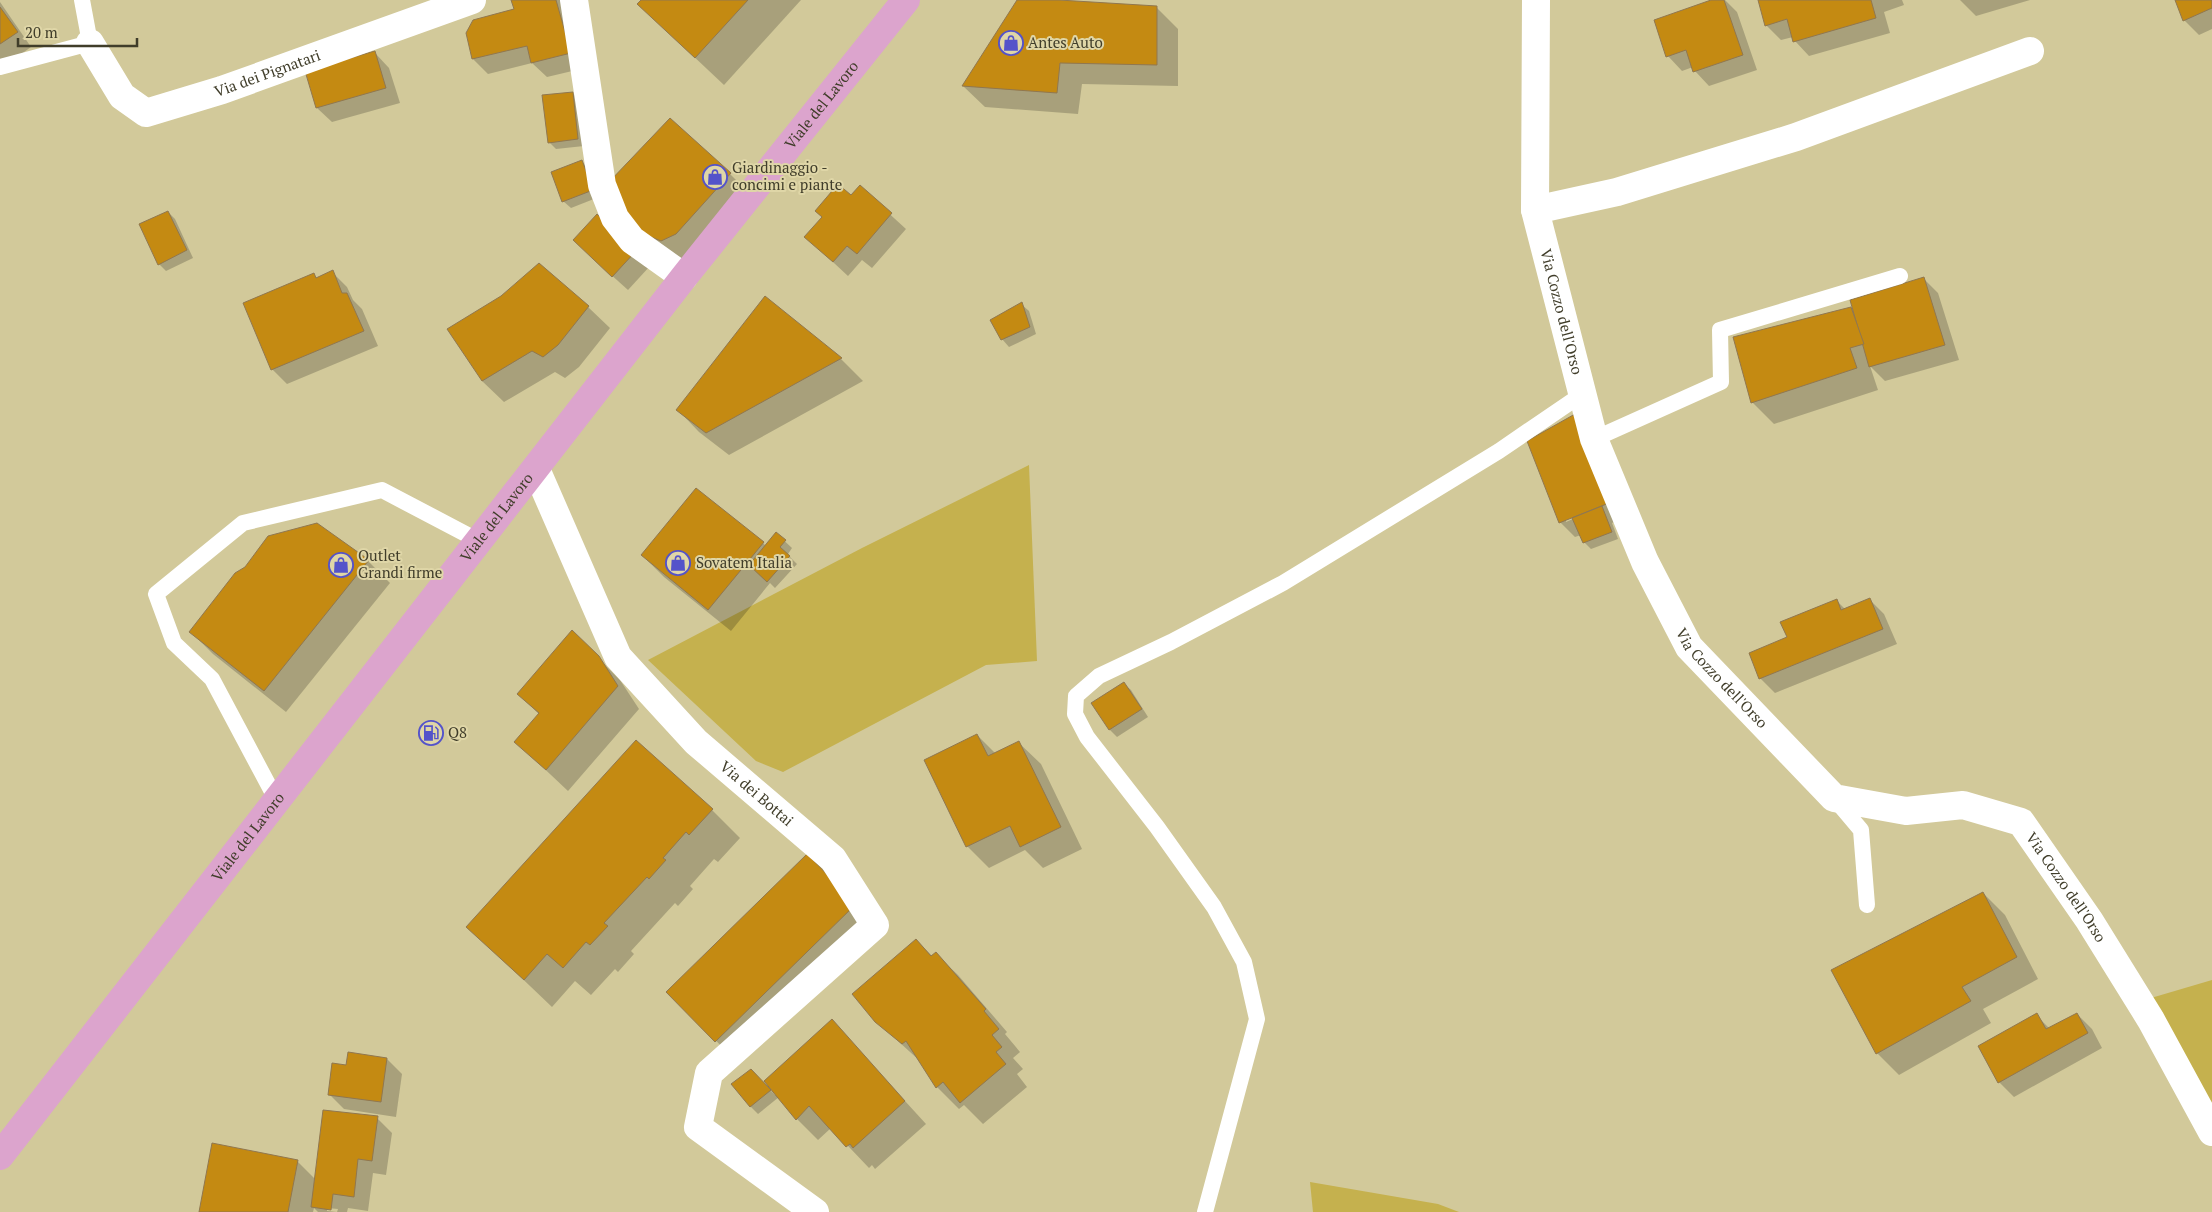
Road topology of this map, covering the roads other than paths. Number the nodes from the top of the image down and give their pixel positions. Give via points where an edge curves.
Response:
1 (82, 0) edge
2 (472, 0) edge
3 (574, 0) edge
4 (906, 0) edge
5 (1536, 0) edge
6 (90, 43) junction
7 (2030, 51) dead end
8 (0, 67) edge
9 (1535, 210) junction
10 (1900, 276) dead end
11 (684, 278) junction
12 (1581, 395) junction
13 (1594, 439) junction
14 (536, 469) junction
15 (479, 541) junction
16 (1834, 798) junction
17 (277, 801) junction
18 (1867, 905) dead end
19 (2212, 1132) edge
20 (0, 1156) edge
21 (814, 1212) edge
22 (1205, 1212) edge

1 - 6 lane
2 - 6 street, Via dei Pignatari via 222,90 146,113 122,96
3 - 11 street via 602,185 608,202 615,218 632,240
4 - 11 main road, Viale del Lavoro
5 - 9 street, Via Cozzo dell'Orso
6 - 8 lane
7 - 9 street via 1796,137 1617,192
9 - 12 street, Via Cozzo dell'Orso
10 - 13 lane via 1720,330 1721,382
11 - 14 main road, Viale del Lavoro
12 - 13 street, Via Cozzo dell'Orso
12 - 22 lane via 1500,451 1282,583 1099,676 1076,696 1075,714 1087,737 1158,827 1214,906 1244,962 1257,1019
13 - 16 street, Via Cozzo dell'Orso via 1645,562 1689,647
14 - 15 main road, Viale del Lavoro
14 - 21 street, Via dei Bottai via 618,657 696,742 833,859 875,924 709,1073 698,1127
15 - 17 main road, Viale del Lavoro
15 - 17 lane via 382,490 243,522 156,594 174,643 212,679
16 - 18 lane via 1861,830
16 - 19 street, Via Cozzo dell'Orso via 1906,811 1963,805 2021,822 2089,920 2141,1004
17 - 20 main road, Viale del Lavoro

